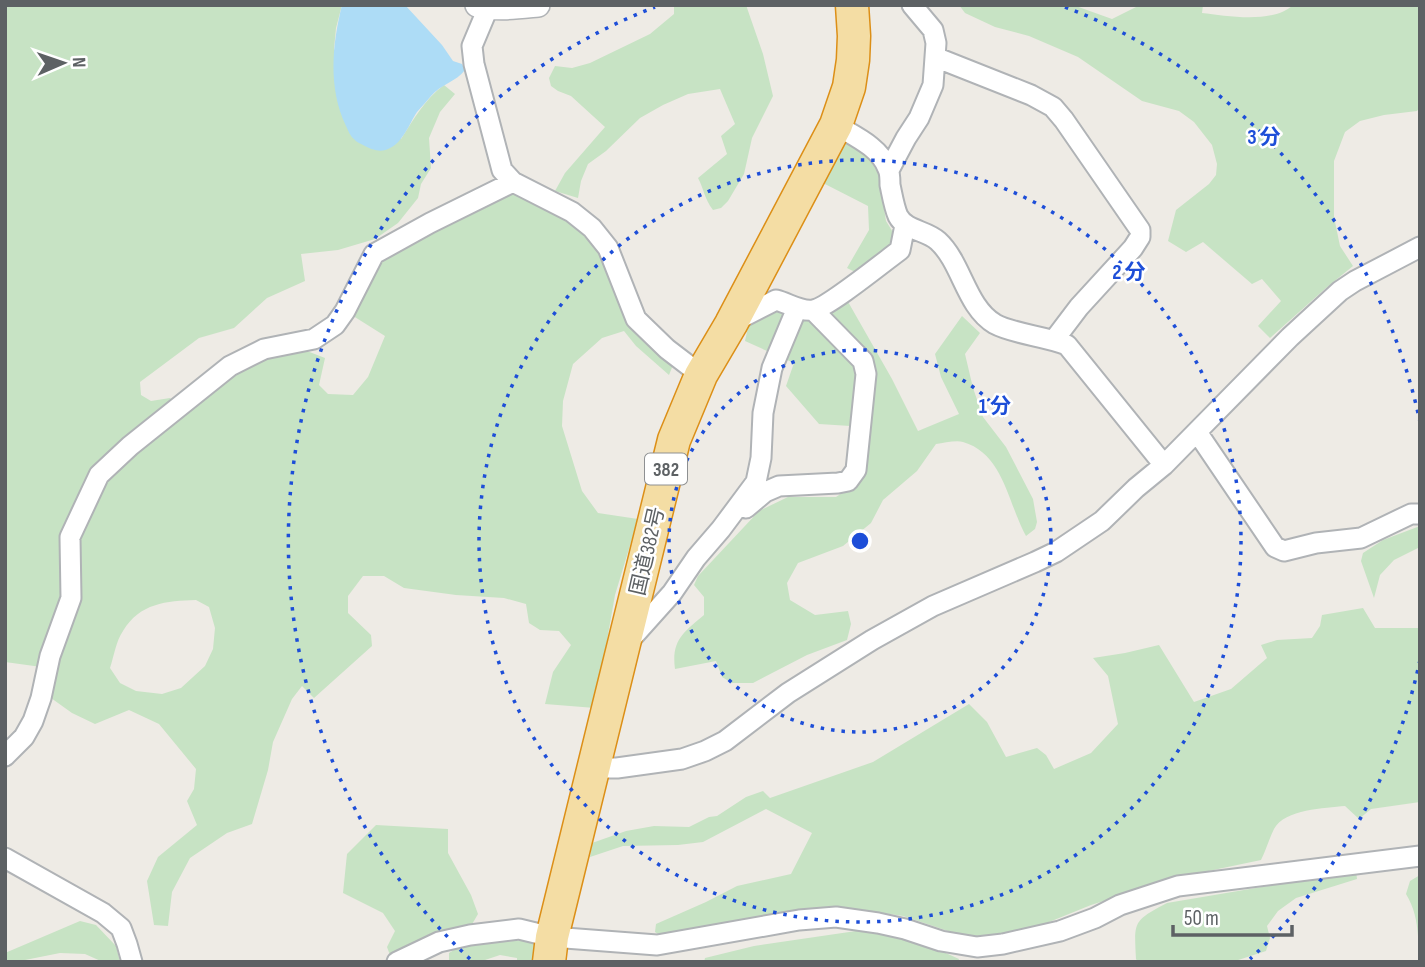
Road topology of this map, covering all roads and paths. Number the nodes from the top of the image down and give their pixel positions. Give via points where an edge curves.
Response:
1 (538, 5) edge
2 (852, 5) edge
3 (912, 5) edge
4 (483, 6) edge
5 (935, 57) junction
6 (836, 125) junction
7 (889, 170) junction
8 (513, 182) junction
9 (905, 225) junction
10 (1420, 247) edge
11 (805, 310) junction
12 (731, 324) junction
13 (1054, 340) junction
14 (701, 375) junction
15 (1197, 432) junction
16 (1164, 465) junction
17 (1420, 514) edge
18 (721, 529) junction
19 (624, 647) junction
20 (5, 756) edge
21 (593, 768) junction
22 (1420, 856) edge
23 (5, 858) edge
24 (551, 949) edge
25 (132, 962) edge
26 (397, 962) edge

1 - 4 street
2 - 6 highway, 国道382号 / 382 via 853,60
3 - 5 street via 933,30
4 - 8 street via 472,46 474,64 502,170
5 - 7 street via 933,85
5 - 13 street via 1053,107 1140,230 1133,248
6 - 7 street via 867,144
6 - 12 highway, 国道382号 / 382
7 - 9 street via 893,201
8 - 14 street via 572,212 592,228 608,248 636,319
8 - 20 street via 374,254 335,325 314,339 264,349 230,366 99,475 70,537 71,598 41,698 24,737
9 - 11 street via 900,250 829,302
9 - 13 street via 943,246 973,300 996,324
10 - 15 street via 1340,292
11 - 12 street via 776,300
11 - 18 street via 772,368 756,482
11 - 18 street via 863,360 866,374 856,470 848,481 779,486 765,492
12 - 14 highway, 国道382号 / 382
13 - 16 street via 1067,345
14 - 19 highway, 国道382号 / 382 via 674,440
15 - 16 street
15 - 17 street via 1275,547 1284,551 1361,538
16 - 21 street via 1102,521 1056,552 933,606 872,640 788,692 725,741 681,760
18 - 19 street
19 - 21 highway, 国道382号 / 382
21 - 24 highway, 国道382号 / 382
22 - 24 street via 1178,886 1060,931 977,947 836,917 657,945
23 - 25 street via 112,920 121,928
24 - 26 street via 519,929 439,942

